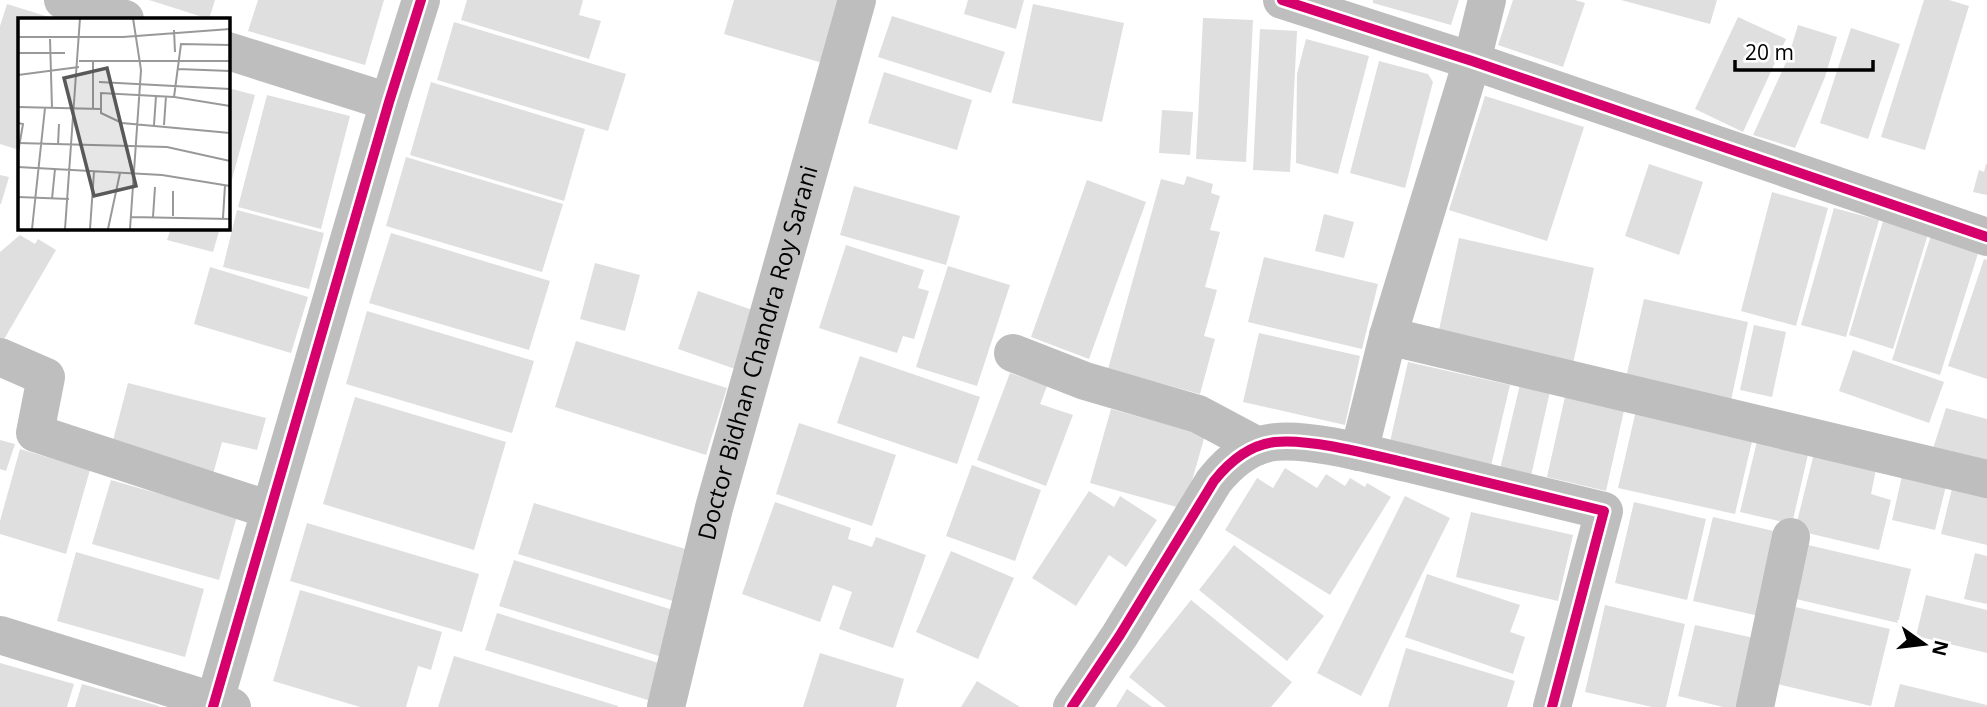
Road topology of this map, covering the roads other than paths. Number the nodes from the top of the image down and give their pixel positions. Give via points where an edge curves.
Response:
1 (63, 0) edge
2 (421, 0) edge
3 (857, 0) edge
4 (1282, 0) edge
5 (1487, 0) edge
6 (122, 18) edge
7 (229, 51) edge
8 (1472, 61) junction
9 (389, 102) junction
10 (1987, 237) edge
11 (1388, 336) junction
12 (1013, 353) dead end
13 (0, 357) edge
14 (1258, 446) junction
15 (1359, 452) junction
16 (1987, 479) edge
17 (270, 510) junction
18 (1791, 537) dead end
19 (0, 635) edge
20 (220, 705) edge
21 (666, 707) edge
22 (1072, 707) edge
23 (1552, 707) edge
24 (1755, 707) edge

1 - 6 street
2 - 9 street
3 - 21 street, Doctor Bidhan Chandra Roy Sarani via 715,509
4 - 8 street
5 - 8 street
7 - 9 street
8 - 10 street
8 - 11 street
9 - 17 street
11 - 15 street
11 - 16 street
12 - 14 street via 1085,382 1198,414
13 - 17 street via 46,377 35,433
14 - 15 street via 1291,441
14 - 22 street via 1227,465 1214,481
15 - 23 street via 1604,511
17 - 20 street
18 - 24 street
19 - 20 street

